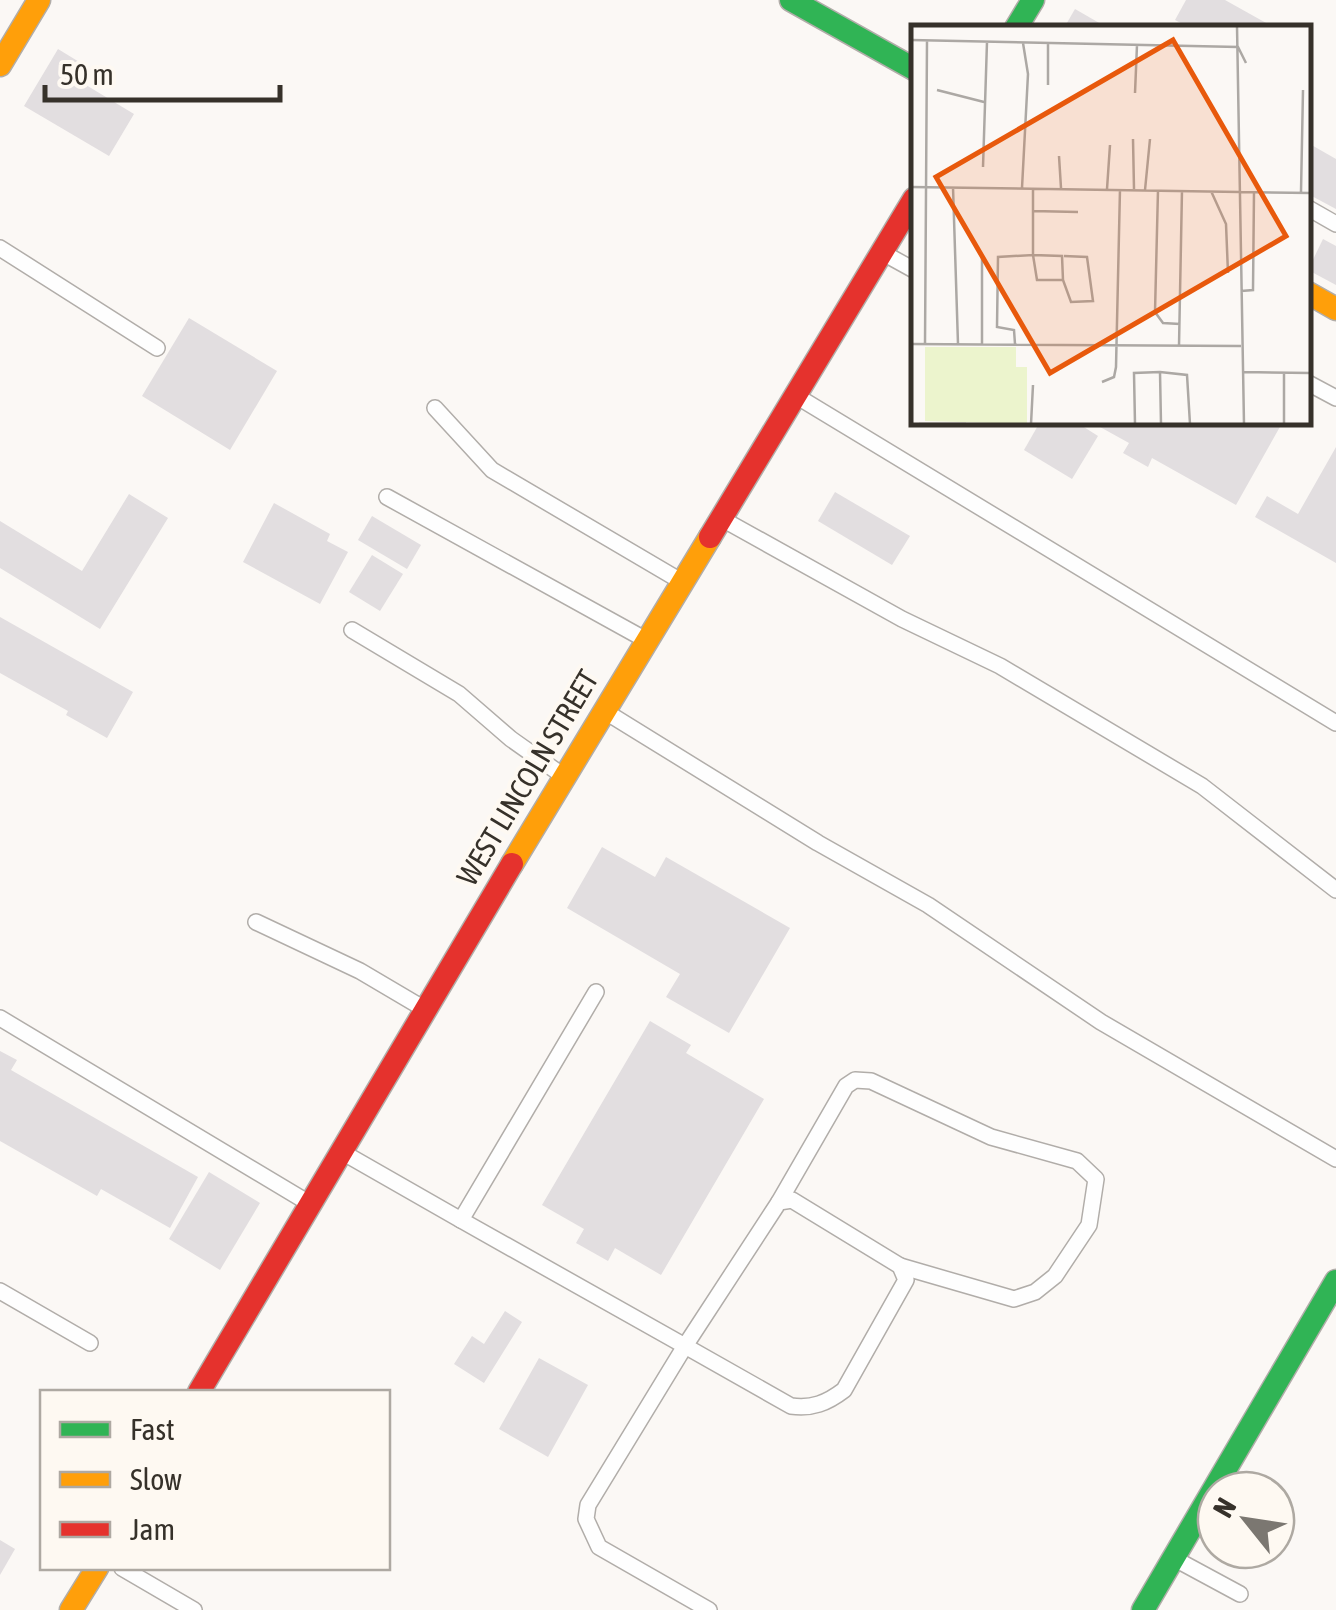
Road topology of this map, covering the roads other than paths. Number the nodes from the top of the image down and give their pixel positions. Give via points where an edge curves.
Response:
1 (39, 0) edge
2 (791, 0) edge
3 (1033, 0) edge
4 (1018, 25) edge
5 (0, 65) edge
6 (911, 67) edge
7 (911, 203) edge
8 (1311, 210) edge
9 (1336, 224) edge
10 (0, 248) edge
11 (882, 252) junction
12 (911, 268) edge
13 (1311, 295) edge
14 (1336, 309) edge
15 (157, 348) dead end
16 (1311, 385) edge
17 (795, 395) junction
18 (1336, 398) edge
19 (435, 408) dead end
20 (387, 497) dead end
21 (720, 518) junction
22 (682, 582) junction
23 (352, 630) dead end
24 (646, 640) junction
25 (604, 711) junction
26 (1336, 723) edge
27 (564, 776) junction
28 (1336, 890) edge
29 (256, 922) dead end
30 (596, 992) dead end
31 (424, 1009) junction
32 (0, 1018) edge
33 (342, 1152) junction
34 (1336, 1159) edge
35 (779, 1202) junction
36 (310, 1204) junction
37 (461, 1220) junction
38 (900, 1266) junction
39 (1336, 1281) edge
40 (0, 1290) edge
41 (90, 1343) dead end
42 (685, 1346) junction
43 (201, 1390) edge
44 (1173, 1558) junction
45 (95, 1570) edge
46 (125, 1570) edge
47 (1240, 1594) dead end
48 (71, 1610) edge
49 (194, 1610) edge
50 (709, 1610) edge
51 (1143, 1610) edge

1 - 5 street
2 - 6 street
3 - 4 street
7 - 11 street, WEST LINCOLN STREET
8 - 9 lane
10 - 15 lane
11 - 12 lane
11 - 17 street, WEST LINCOLN STREET
13 - 14 street
16 - 18 lane
17 - 21 street, WEST LINCOLN STREET
17 - 26 lane
19 - 22 lane via 492,470
20 - 24 lane
21 - 22 street, WEST LINCOLN STREET
21 - 28 lane via 1000,666 1202,786
22 - 24 street, WEST LINCOLN STREET
23 - 27 lane via 458,694
24 - 25 street, WEST LINCOLN STREET
25 - 27 street, WEST LINCOLN STREET
25 - 34 lane via 928,905 1101,1022
27 - 31 street, WEST LINCOLN STREET
29 - 31 lane
30 - 37 lane
31 - 33 street, WEST LINCOLN STREET
32 - 36 lane
33 - 36 street, WEST LINCOLN STREET
33 - 37 lane
35 - 38 lane via 792,1200
35 - 38 lane via 854,1080 871,1081 991,1137 1077,1161 1096,1179 1089,1225 1055,1276 1035,1292 1014,1299
35 - 42 lane
36 - 43 street, WEST LINCOLN STREET
37 - 42 lane
38 - 42 lane via 906,1280 844,1390 827,1402 791,1406
39 - 44 street
40 - 41 lane
42 - 50 lane via 588,1505 586,1519 599,1547
44 - 47 lane
44 - 51 street
45 - 48 street
46 - 49 lane

